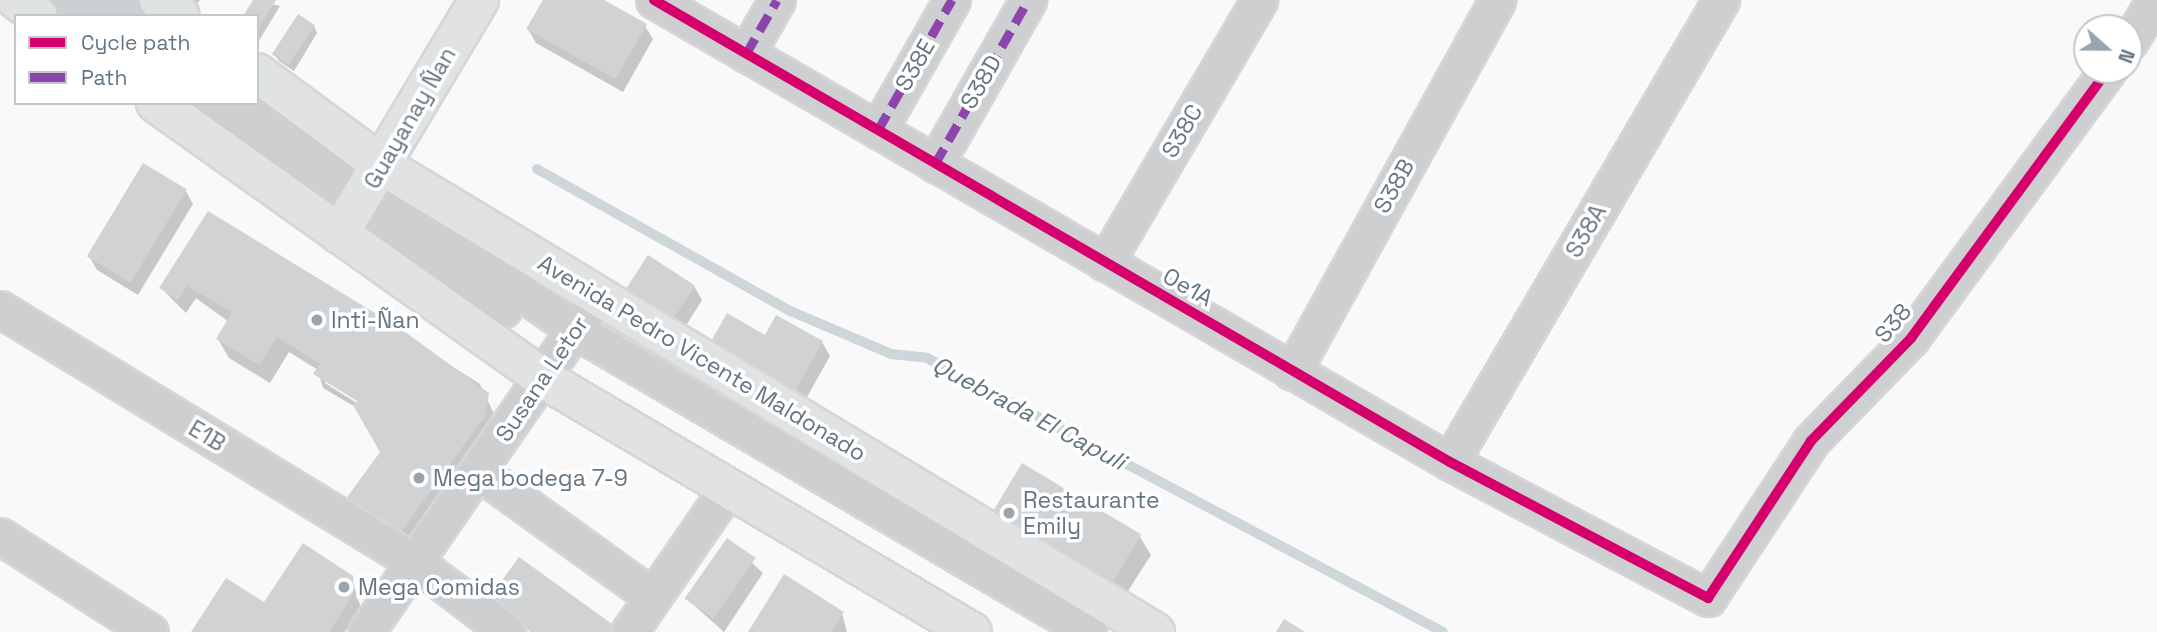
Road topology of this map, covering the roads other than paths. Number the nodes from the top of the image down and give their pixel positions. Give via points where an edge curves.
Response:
1 (17, 0) edge
2 (64, 0) edge
3 (111, 0) edge
4 (159, 0) edge
5 (479, 0) edge
6 (654, 0) edge
7 (777, 0) edge
8 (952, 0) edge
9 (1028, 0) edge
10 (1258, 0) edge
11 (1497, 0) edge
12 (1721, 0) edge
13 (2155, 0) edge
14 (35, 14) edge
15 (82, 14) edge
16 (129, 14) edge
17 (177, 14) edge
18 (2143, 19) edge
19 (747, 54) junction
20 (259, 75) edge
21 (2098, 84) edge
22 (160, 105) edge
23 (207, 105) edge
24 (253, 105) edge
25 (878, 130) junction
26 (935, 164) junction
27 (361, 201) junction
28 (1105, 263) junction
29 (597, 296) junction
30 (0, 309) edge
31 (561, 352) junction
32 (1292, 372) junction
33 (1450, 462) junction
34 (479, 472) junction
35 (728, 488) junction
36 (0, 536) edge
37 (415, 562) junction
38 (653, 597) junction
39 (1708, 598) joint
40 (150, 632) edge
41 (366, 632) edge
42 (507, 632) edge
43 (629, 632) edge
44 (972, 632) edge
45 (1041, 632) edge
46 (1090, 632) edge
47 (1155, 632) edge

1 - 14 main road
2 - 15 street
3 - 16 street
4 - 17 main road
5 - 27 main road, Guayanay Ñan
6 - 19 street, Oe1A
7 - 19 street
8 - 25 street, S38E
9 - 26 street, S38D
10 - 28 street, S38C
11 - 32 street, S38B
12 - 33 street, S38A
13 - 18 street
19 - 25 street, Oe1A
20 - 27 main road, Avenida Pedro Vicente Maldonado
21 - 39 street, S38 via 1910,338 1811,441
22 - 27 main road, Avenida Pedro Vicente Maldonado
23 - 27 street
24 - 27 street
25 - 26 street, Oe1A
26 - 28 street, Oe1A
27 - 29 main road, Avenida Pedro Vicente Maldonado
27 - 31 main road, Avenida Pedro Vicente Maldonado
27 - 31 street
28 - 32 street, Oe1A
29 - 31 street, Susana Letor
29 - 47 main road, Avenida Pedro Vicente Maldonado
30 - 37 street, E1B
31 - 34 street, Susana Letor
31 - 35 main road, Avenida Pedro Vicente Maldonado
31 - 45 street
31 - 46 street
32 - 33 street, Oe1A
33 - 39 street, Oe1A
34 - 37 street, Susana Letor
34 - 38 street
35 - 38 street
35 - 44 main road, Avenida Pedro Vicente Maldonado
36 - 40 street
37 - 41 street, Susana Letor
37 - 42 street, E1B
38 - 43 street

